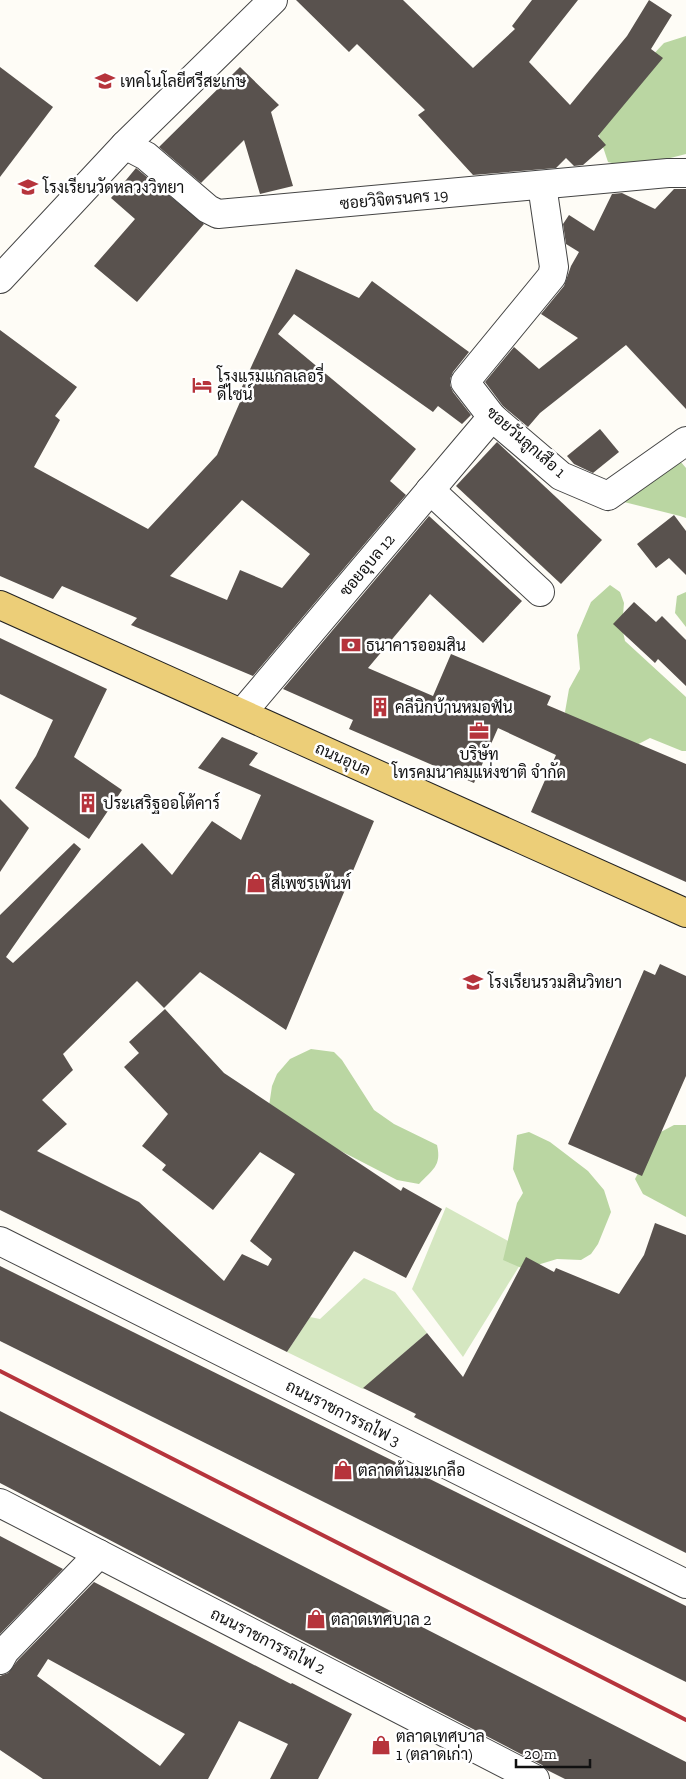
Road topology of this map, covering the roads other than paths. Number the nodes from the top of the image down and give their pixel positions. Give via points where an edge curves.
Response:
1 (273, 0) edge
2 (125, 146) junction
3 (686, 174) edge
4 (542, 185) junction
5 (0, 279) edge
6 (492, 417) junction
7 (686, 441) edge
8 (430, 490) junction
9 (540, 592) dead end
10 (0, 605) edge
11 (242, 713) junction
12 (686, 913) edge
13 (0, 1241) edge
14 (0, 1502) edge
15 (99, 1554) junction
16 (686, 1584) edge
17 (0, 1660) edge
18 (535, 1779) edge

1 - 2 street
2 - 4 street, ซอยวิจิตรนคร 19 via 146,156 218,214
2 - 5 street
3 - 4 street, ซอยวิจิตรนคร 19
4 - 6 street, ซอยวันลูกเสือ 1 via 554,267 552,276 465,382
6 - 7 street, ซอยวันลูกเสือ 1 via 561,476 608,496
6 - 8 street, ซอยอุบล 12
8 - 9 street
8 - 11 street, ซอยอุบล 12
10 - 11 main road, ถนนอุบล
11 - 12 main road, ถนนอุบล
13 - 16 street, ถนนราชการรถไฟ 3
14 - 15 street, ถนนราชการรถไฟ 2
15 - 17 street
15 - 18 street, ถนนราชการรถไฟ 2

